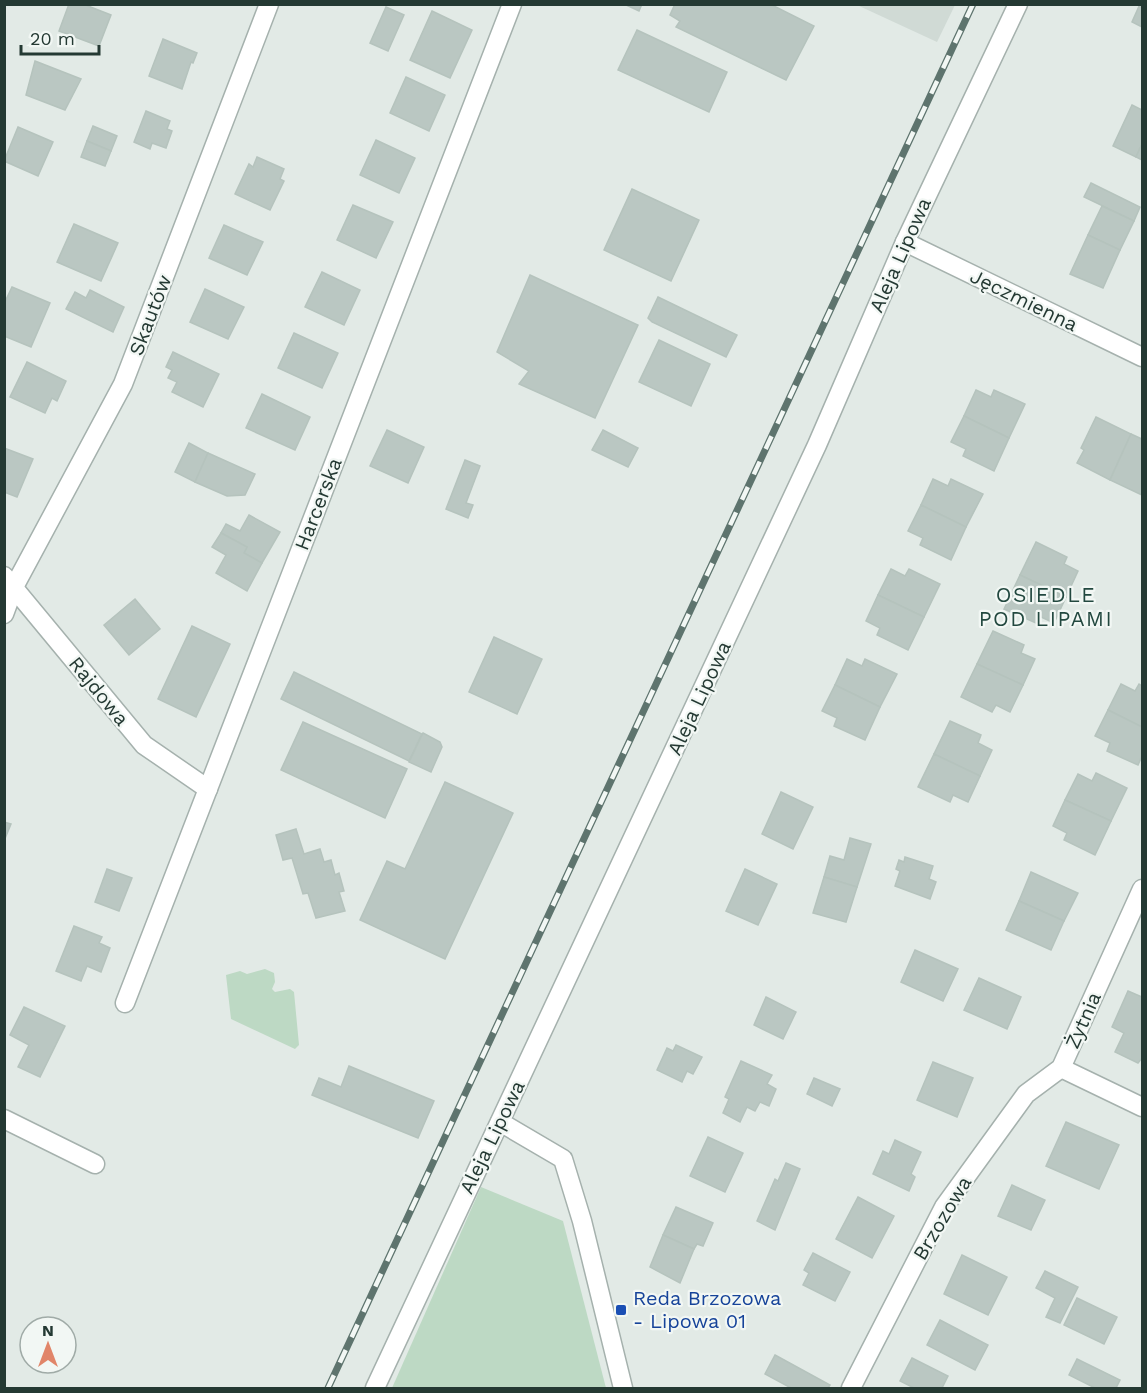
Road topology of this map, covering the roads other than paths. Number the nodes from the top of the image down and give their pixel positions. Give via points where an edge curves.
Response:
1 (269, 4) edge
2 (512, 4) edge
3 (1018, 4) edge
4 (905, 242) junction
5 (1143, 357) edge
6 (9, 581) edge
7 (4, 614) edge
8 (208, 789) junction
9 (1143, 889) edge
10 (125, 1003) dead end
11 (1061, 1068) junction
12 (1143, 1107) edge
13 (4, 1119) edge
14 (500, 1122) junction
15 (95, 1164) dead end
16 (375, 1389) edge
17 (623, 1389) edge
18 (850, 1389) edge

1 - 6 street, Skautów via 123,384
2 - 8 street, Harcerska
3 - 4 street, Aleja Lipowa
4 - 5 street, Jęczmienna
4 - 14 street, Aleja Lipowa via 817,445
6 - 7 street, Skautów
6 - 8 street, Rajdowa via 144,746
8 - 10 street, Harcerska
9 - 11 street, Żytnia
11 - 12 street, Żytnia
11 - 18 street, Brzozowa via 1026,1094 944,1207
13 - 15 street
14 - 16 street, Aleja Lipowa
14 - 17 street via 563,1159

